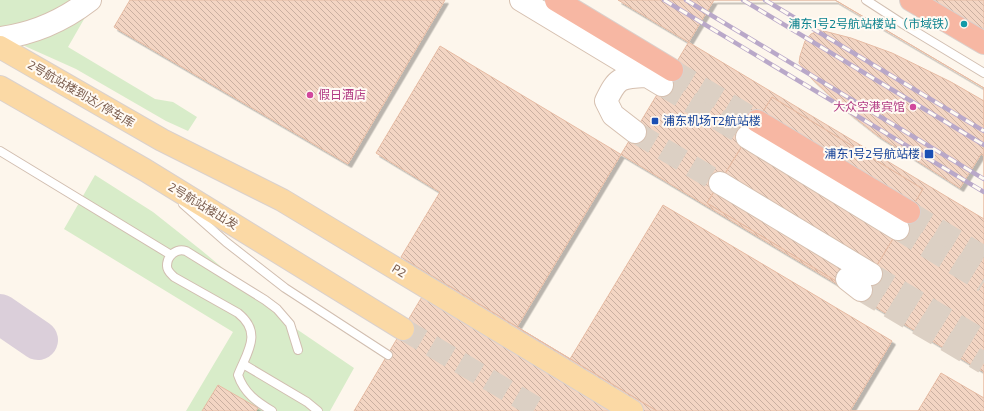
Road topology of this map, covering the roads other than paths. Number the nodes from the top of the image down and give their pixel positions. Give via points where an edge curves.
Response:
1 (74, 0) edge
2 (90, 0) edge
3 (521, 0) edge
4 (556, 0) edge
5 (866, 0) edge
6 (911, 0) edge
7 (62, 18) junction
8 (0, 38) edge
9 (984, 43) edge
10 (0, 47) edge
11 (984, 73) edge
12 (660, 77) junction
13 (0, 87) edge
14 (752, 129) tunnel mouth
15 (635, 132) tunnel mouth
16 (162, 140) joint
17 (0, 151) edge
18 (145, 170) junction
19 (720, 183) tunnel mouth
20 (904, 221) tunnel mouth
21 (171, 255) junction
22 (860, 281) tunnel mouth
23 (403, 329) tunnel mouth
24 (298, 350) dead end
25 (388, 355) dead end
26 (242, 364) junction
27 (272, 411) edge
28 (318, 411) edge
29 (632, 411) edge

1 - 7 street
2 - 7 street
3 - 12 street
4 - 12 highway
5 - 11 lane
6 - 9 highway
7 - 8 street via 29,32
10 - 16 main road, 2号航站楼到达/停车库
12 - 15 street via 626,76 614,85 606,101 613,114
13 - 18 main road, 2号航站楼出发
14 - 20 highway
16 - 29 main road, P2 via 282,200
17 - 21 lane
18 - 23 main road, 2号航站楼出发
18 - 25 lane via 246,259 285,288
19 - 22 street
21 - 24 lane via 176,251 186,251 265,300 290,324
21 - 26 lane via 167,266 174,277 238,313 250,325 252,341
26 - 27 lane via 238,375 243,386 254,399
26 - 28 lane

